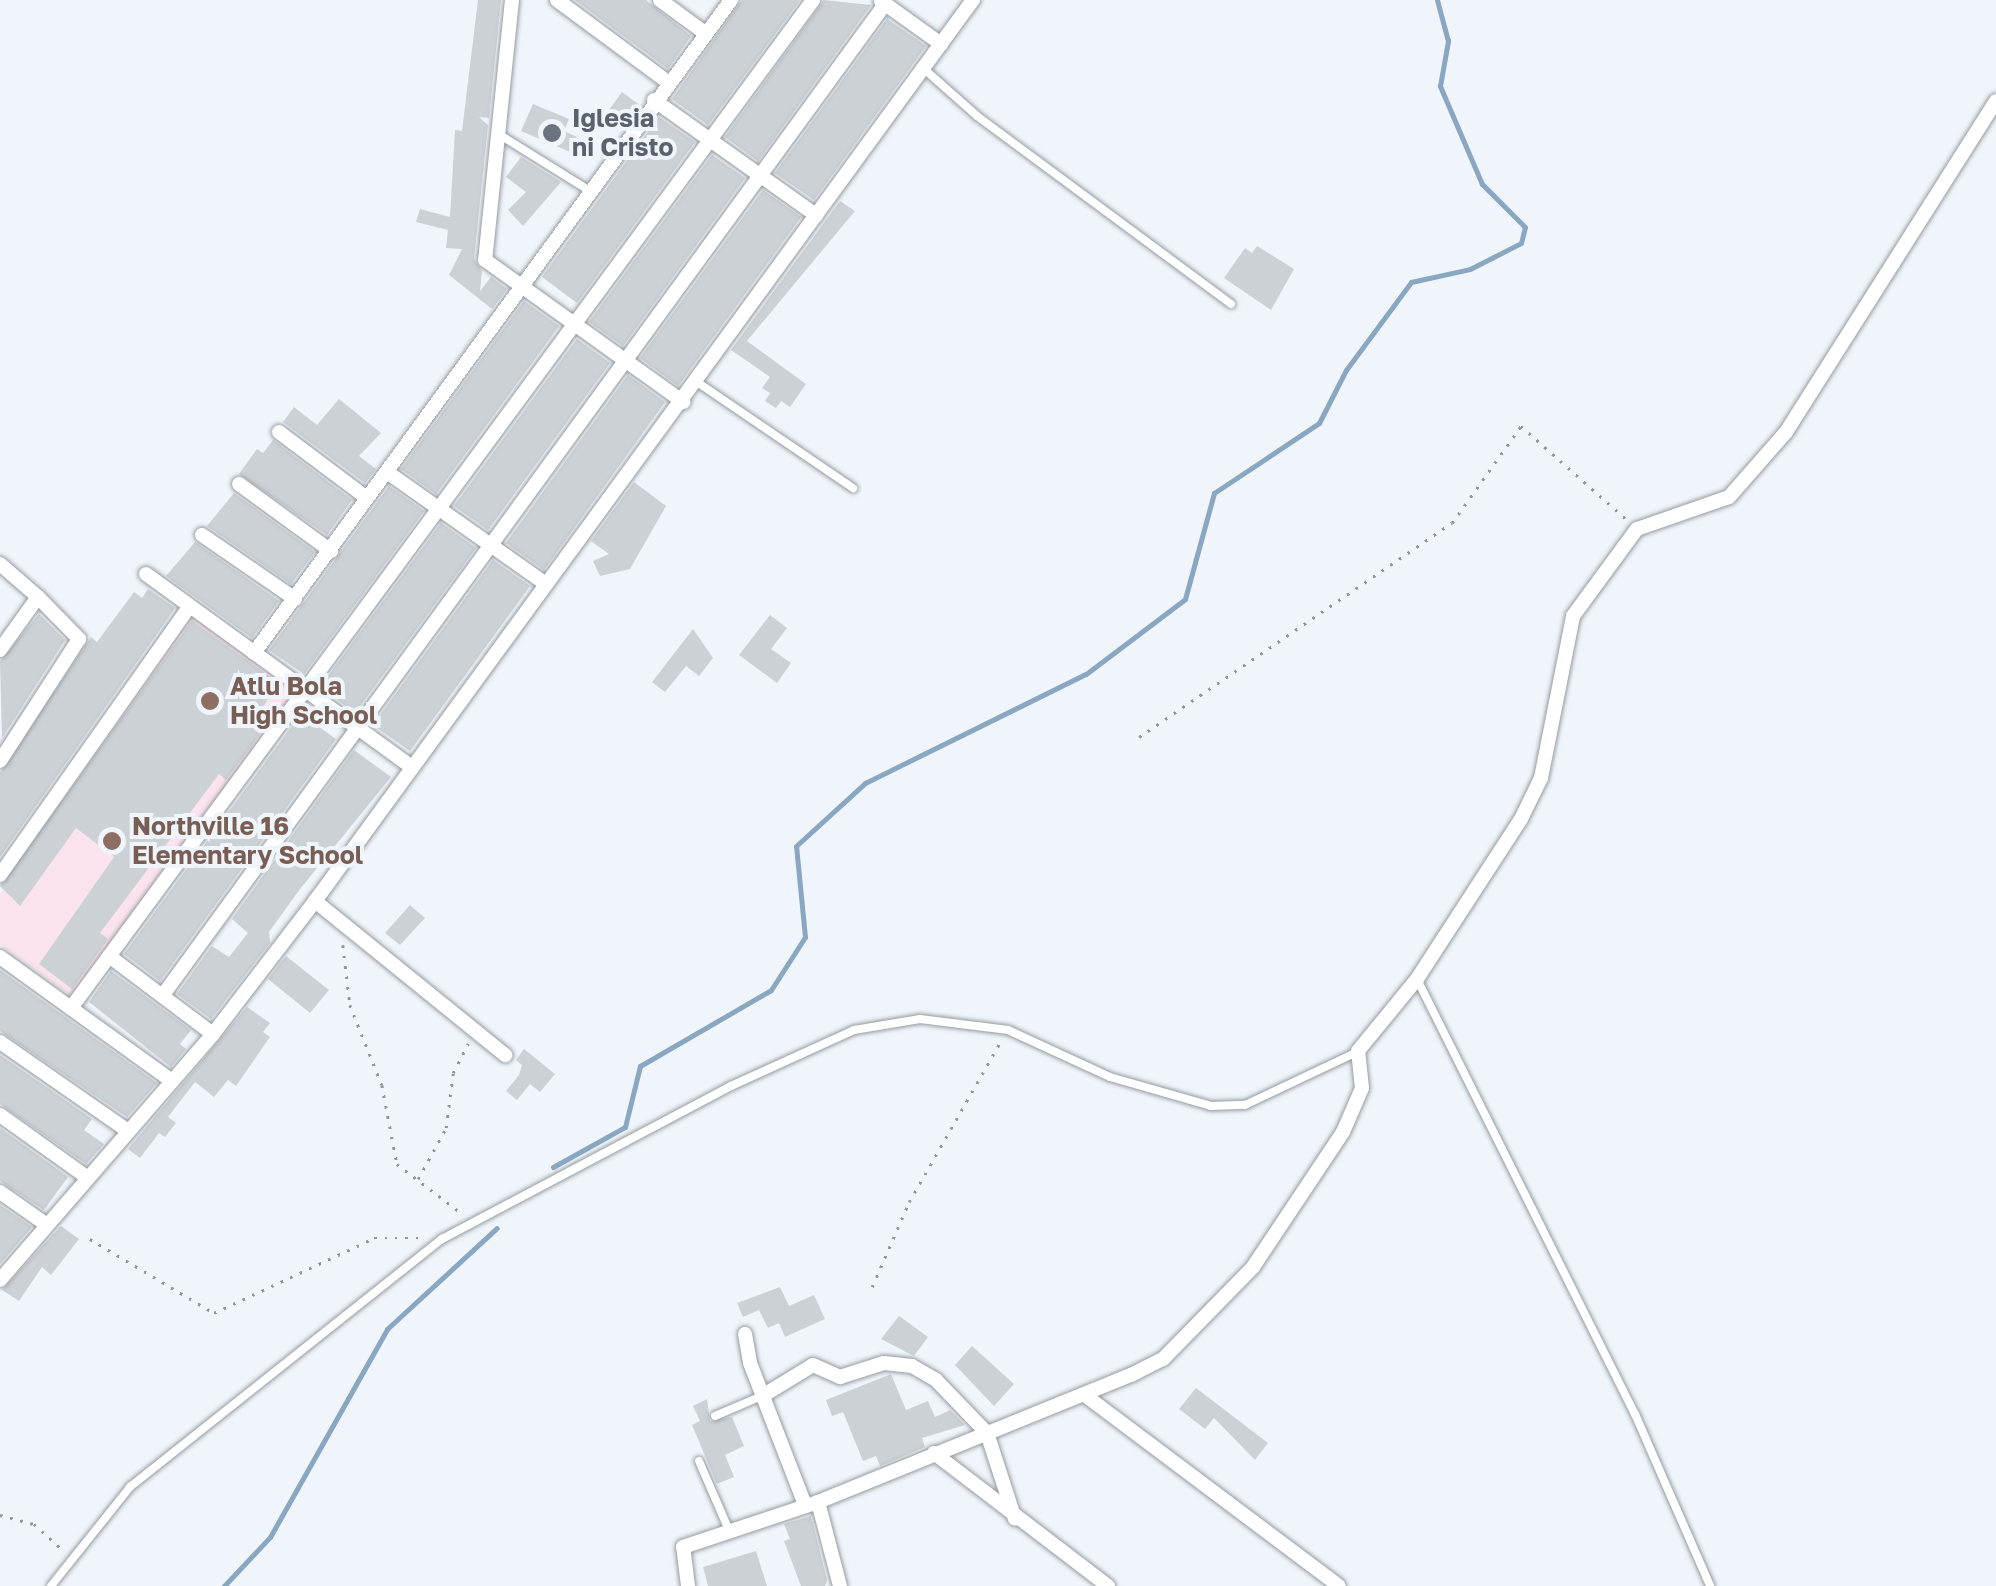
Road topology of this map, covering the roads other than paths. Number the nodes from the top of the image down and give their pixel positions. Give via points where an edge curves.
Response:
1 (512, 0) edge
2 (557, 0) edge
3 (660, 0) edge
4 (731, 0) edge
5 (813, 0) edge
6 (972, 0) edge
7 (883, 2) edge
8 (704, 33) junction
9 (941, 44) junction
10 (923, 68) junction
11 (668, 82) junction
12 (654, 100) junction
13 (1996, 101) edge
14 (500, 135) junction
15 (708, 141) junction
16 (760, 179) junction
17 (590, 191) junction
18 (816, 215) junction
19 (523, 286) junction
20 (1232, 304) dead end
21 (577, 324) junction
22 (628, 361) junction
23 (696, 382) junction
24 (683, 402) junction
25 (279, 432) dead end
26 (387, 472) junction
27 (239, 484) dead end
28 (853, 488) dead end
29 (367, 498) junction
30 (440, 511) junction
31 (202, 536) dead end
32 (490, 546) junction
33 (330, 551) junction
34 (0, 564) edge
35 (146, 574) dead end
36 (546, 584) junction
37 (38, 597) junction
38 (294, 599) junction
39 (190, 606) junction
40 (0, 650) edge
41 (254, 653) junction
42 (306, 691) junction
43 (356, 729) junction
44 (0, 760) edge
45 (412, 766) junction
46 (0, 875) edge
47 (314, 900) junction
48 (109, 956) junction
49 (0, 957) edge
50 (1418, 979) junction
51 (163, 995) junction
52 (70, 1008) junction
53 (214, 1034) junction
54 (0, 1042) edge
55 (1358, 1051) junction
56 (505, 1055) dead end
57 (172, 1081) junction
58 (0, 1115) edge
59 (128, 1131) junction
60 (88, 1178) junction
61 (0, 1192) edge
62 (47, 1225) junction
63 (1, 1276) edge
64 (745, 1334) dead end
65 (764, 1394) junction
66 (1086, 1396) junction
67 (715, 1416) dead end
68 (988, 1434) junction
69 (934, 1453) junction
70 (700, 1461) dead end
71 (812, 1504) junction
72 (1015, 1518) junction
73 (728, 1528) junction
74 (50, 1586) edge
75 (688, 1586) edge
76 (840, 1586) edge
77 (1108, 1586) edge
78 (1340, 1586) edge
79 (1710, 1586) edge

1 - 14 street
2 - 11 street
3 - 8 street
4 - 8 street
5 - 15 street
6 - 9 street
7 - 9 street
7 - 16 street
8 - 11 street
9 - 10 street
10 - 18 street
10 - 20 lane via 977,116
11 - 12 street
12 - 15 street
12 - 17 street
13 - 50 street via 1786,432 1728,497 1637,529 1572,616 1540,778
14 - 17 lane
14 - 19 street via 485,260
15 - 16 street
15 - 21 street
16 - 18 street
16 - 22 street
17 - 19 street
18 - 23 street
19 - 21 street
19 - 26 street
21 - 22 street
21 - 30 street
22 - 24 street
22 - 32 street
23 - 24 street
23 - 28 lane
24 - 36 street
25 - 29 street
26 - 29 street
26 - 30 street
27 - 33 street
29 - 33 street
30 - 32 street
30 - 42 street
31 - 38 street
32 - 36 street
32 - 43 street
33 - 38 street
34 - 37 street
35 - 39 street
36 - 45 street
37 - 40 street
37 - 44 street via 77,632 79,648
38 - 41 street
39 - 41 street
39 - 46 street
41 - 42 street
42 - 43 street
42 - 48 street
43 - 45 street
43 - 51 street
45 - 47 street
47 - 53 street
47 - 56 street
48 - 51 street
48 - 52 street
49 - 52 street
50 - 55 street
50 - 79 lane via 1635,1414
51 - 53 street
52 - 57 street
53 - 57 street
54 - 59 street
55 - 66 street via 1362,1088 1343,1132 1253,1266 1163,1358
55 - 74 lane via 1245,1105 1211,1106 1110,1077 1008,1030 920,1019 854,1030 442,1239 130,1487
57 - 59 street
58 - 60 street
59 - 60 street
60 - 62 street
61 - 62 street
62 - 63 street
64 - 65 street
65 - 67 lane
65 - 68 street via 812,1365 840,1377 884,1363 912,1366 936,1380
65 - 71 street
66 - 68 street
66 - 78 street
68 - 69 street
68 - 72 street
69 - 71 street
69 - 72 street
70 - 73 lane
71 - 73 street
71 - 76 street
72 - 77 street
73 - 75 street via 683,1546

